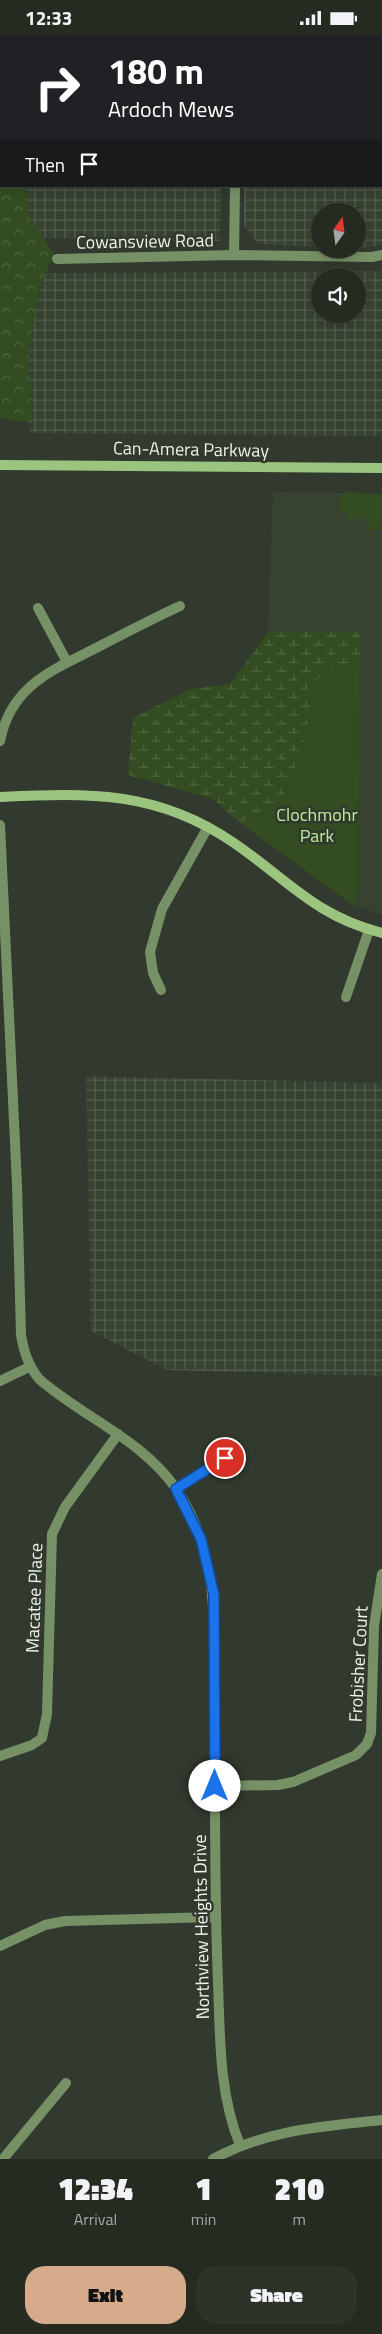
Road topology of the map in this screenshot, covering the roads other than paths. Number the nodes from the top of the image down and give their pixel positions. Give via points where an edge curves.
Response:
1 (235, 187) edge
2 (234, 255) junction
3 (382, 255) edge
4 (57, 259) dead end
5 (0, 465) edge
6 (382, 468) edge
7 (180, 606) dead end
8 (38, 609) dead end
9 (67, 662) junction
10 (0, 741) edge
11 (0, 797) edge
12 (0, 825) edge
13 (208, 827) junction
14 (369, 930) junction
15 (382, 933) edge
16 (3, 948) edge
17 (161, 990) dead end
18 (346, 997) dead end
19 (29, 1367) junction
20 (0, 1381) edge
21 (118, 1434) junction
22 (225, 1458) dead end
23 (176, 1489) junction
24 (382, 1574) edge
25 (0, 1756) edge
26 (215, 1786) junction
27 (215, 1917) junction
28 (0, 1946) edge
29 (66, 2083) dead end
30 (382, 2120) edge
31 (240, 2145) junction
32 (3, 2159) edge
33 (213, 2159) edge

1 - 2 street, Cowansview Road
2 - 3 street, Cowansview Road
2 - 4 street, Cowansview Road
5 - 6 street, Can-Amera Parkway
7 - 9 street
8 - 9 street
9 - 10 street via 40,678 22,694 7,718
11 - 13 street via 91,794 120,797 169,809
12 - 16 street
13 - 14 street via 244,850 318,908
13 - 17 street via 162,909 150,952 153,973
14 - 15 street
14 - 18 street
16 - 19 street via 17,1185 21,1335
19 - 20 street
19 - 21 street, Northview Heights Drive via 49,1387
21 - 23 street, Northview Heights Drive via 144,1453
21 - 25 street, Macatee Place via 65,1507 52,1534 47,1715 42,1737 32,1745
22 - 23 street
23 - 26 street, Northview Heights Drive via 201,1539 214,1595
24 - 26 street, Frobisher Court via 374,1626 371,1733 362,1750 293,1782
26 - 27 street, Northview Heights Drive
27 - 28 street via 65,1921 45,1925
27 - 31 street, Northview Heights Drive via 224,2089
29 - 32 street
30 - 31 street via 302,2129
31 - 33 street

